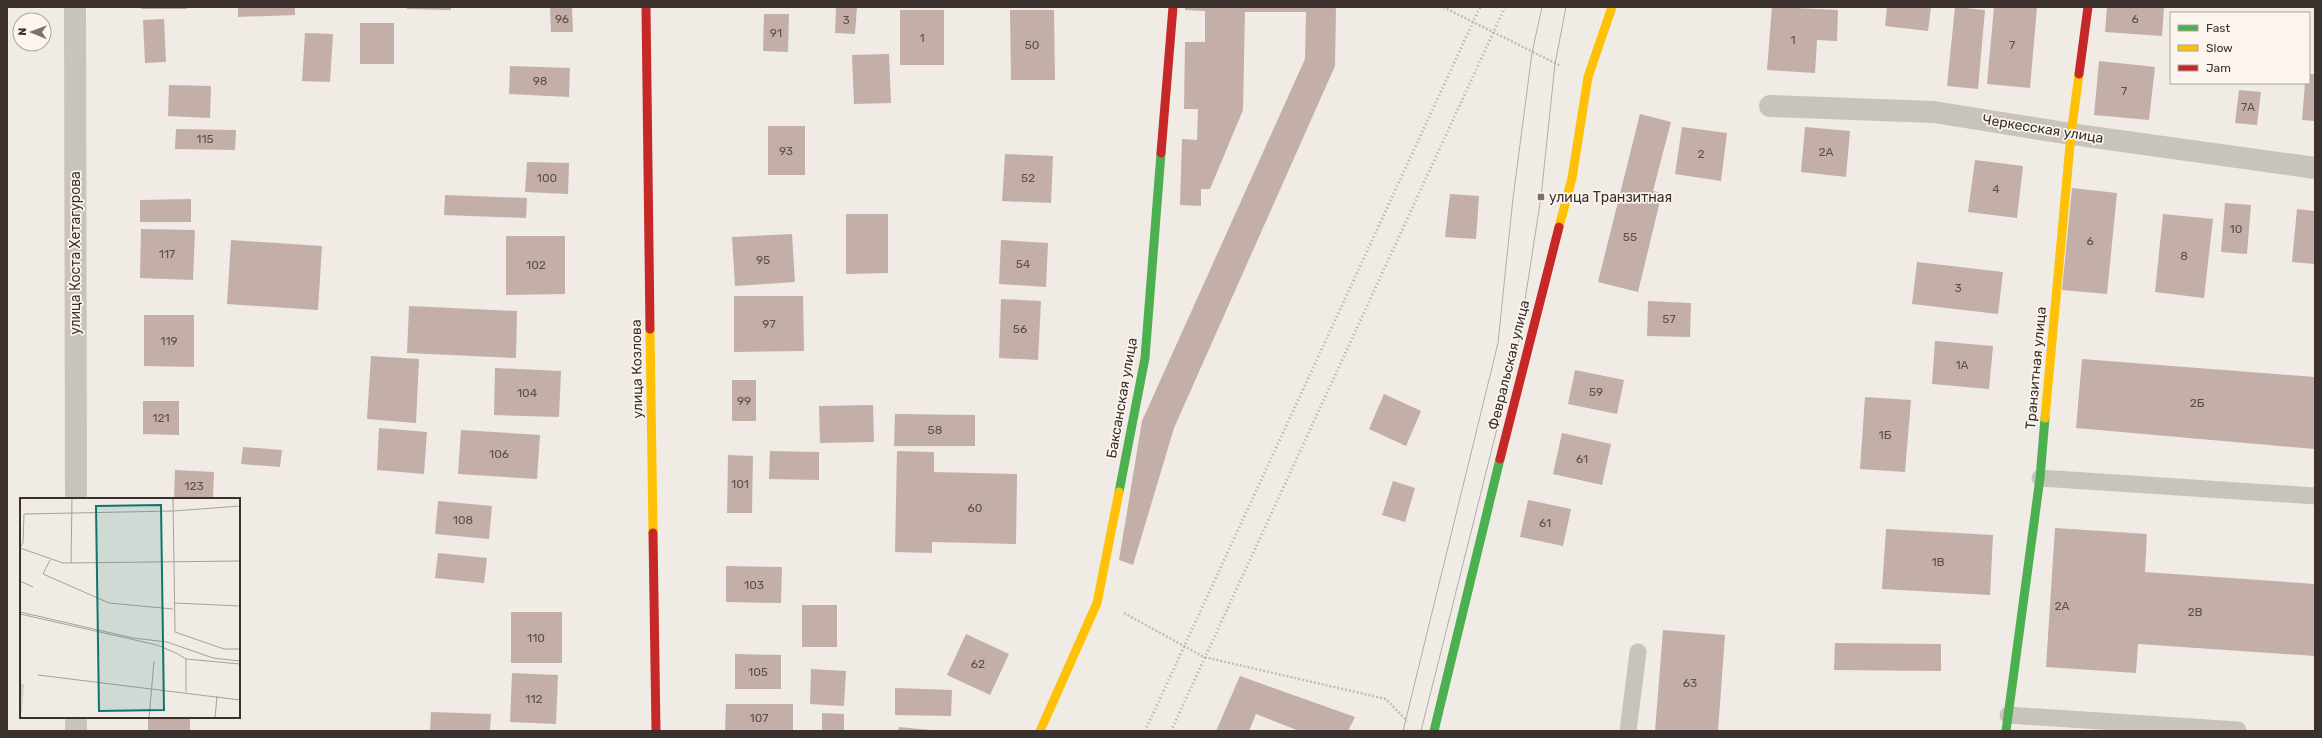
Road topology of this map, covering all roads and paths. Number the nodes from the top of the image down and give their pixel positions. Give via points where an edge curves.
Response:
1 (75, 7) edge
2 (646, 7) edge
3 (1173, 7) edge
4 (1443, 7) edge
5 (1612, 7) edge
6 (2088, 7) edge
7 (1588, 77) junction
8 (1770, 106) dead end
9 (2071, 134) junction
10 (2315, 168) edge
11 (2040, 478) junction
12 (2315, 496) edge
13 (76, 498) edge
14 (1097, 603) junction
15 (1638, 652) dead end
16 (76, 718) edge
17 (2007, 723) edge
18 (1411, 726) dead end
19 (2238, 730) dead end
20 (76, 731) edge
21 (656, 731) edge
22 (1040, 731) edge
23 (1434, 731) edge
24 (1628, 731) edge

1 - 13 street, улица Коста Хетагурова
2 - 21 street, улица Козлова
3 - 14 street, Баксанская улица via 1146,358
4 - 7 path via 1555,64
5 - 7 street, Февральская улица
6 - 9 street, Транзитная улица
7 - 23 street, Февральская улица via 1572,178 1542,289
8 - 9 street, Черкесская улица via 1934,112
9 - 10 street, Черкесская улица
9 - 11 street, Транзитная улица
11 - 12 lane
11 - 17 street, Транзитная улица
14 - 18 path via 1135,618 1204,657 1386,699
14 - 22 street, Баксанская улица
15 - 24 lane
16 - 20 street
17 - 19 lane

